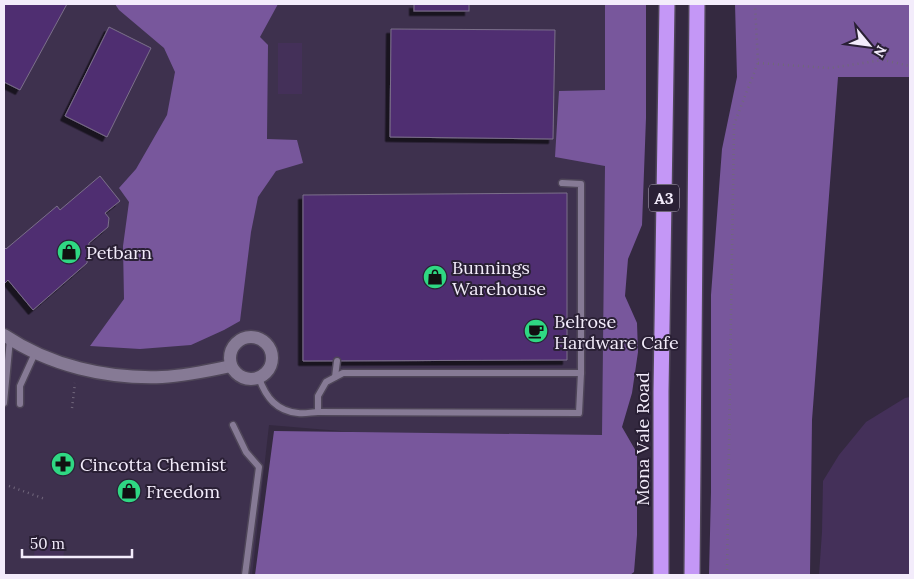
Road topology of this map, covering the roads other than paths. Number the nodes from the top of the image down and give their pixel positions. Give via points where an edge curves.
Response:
1 (667, 4) edge
2 (697, 4) edge
3 (562, 183) dead end
4 (7, 337) edge
5 (35, 353) junction
6 (337, 361) dead end
7 (231, 366) junction
8 (581, 373) junction
9 (335, 377) junction
10 (259, 378) junction
11 (4, 403) edge
12 (20, 404) dead end
13 (318, 412) junction
14 (233, 425) dead end
15 (245, 575) edge
16 (661, 575) edge
17 (692, 575) edge

1 - 16 highway, Mona Vale Road / A3
2 - 17 highway, A3
3 - 8 lane via 581,184
4 - 5 street
4 - 11 lane
5 - 7 street via 70,366 133,377 182,375
5 - 12 lane via 20,386
6 - 9 lane
7 - 10 street via 242,378
7 - 10 street via 230,353 238,341 250,337 260,339 270,348 272,364
8 - 9 lane via 343,373
8 - 13 lane via 579,413
9 - 13 lane via 326,382 318,396
10 - 13 lane via 274,404 284,410 300,414
14 - 15 lane via 246,452 259,468

